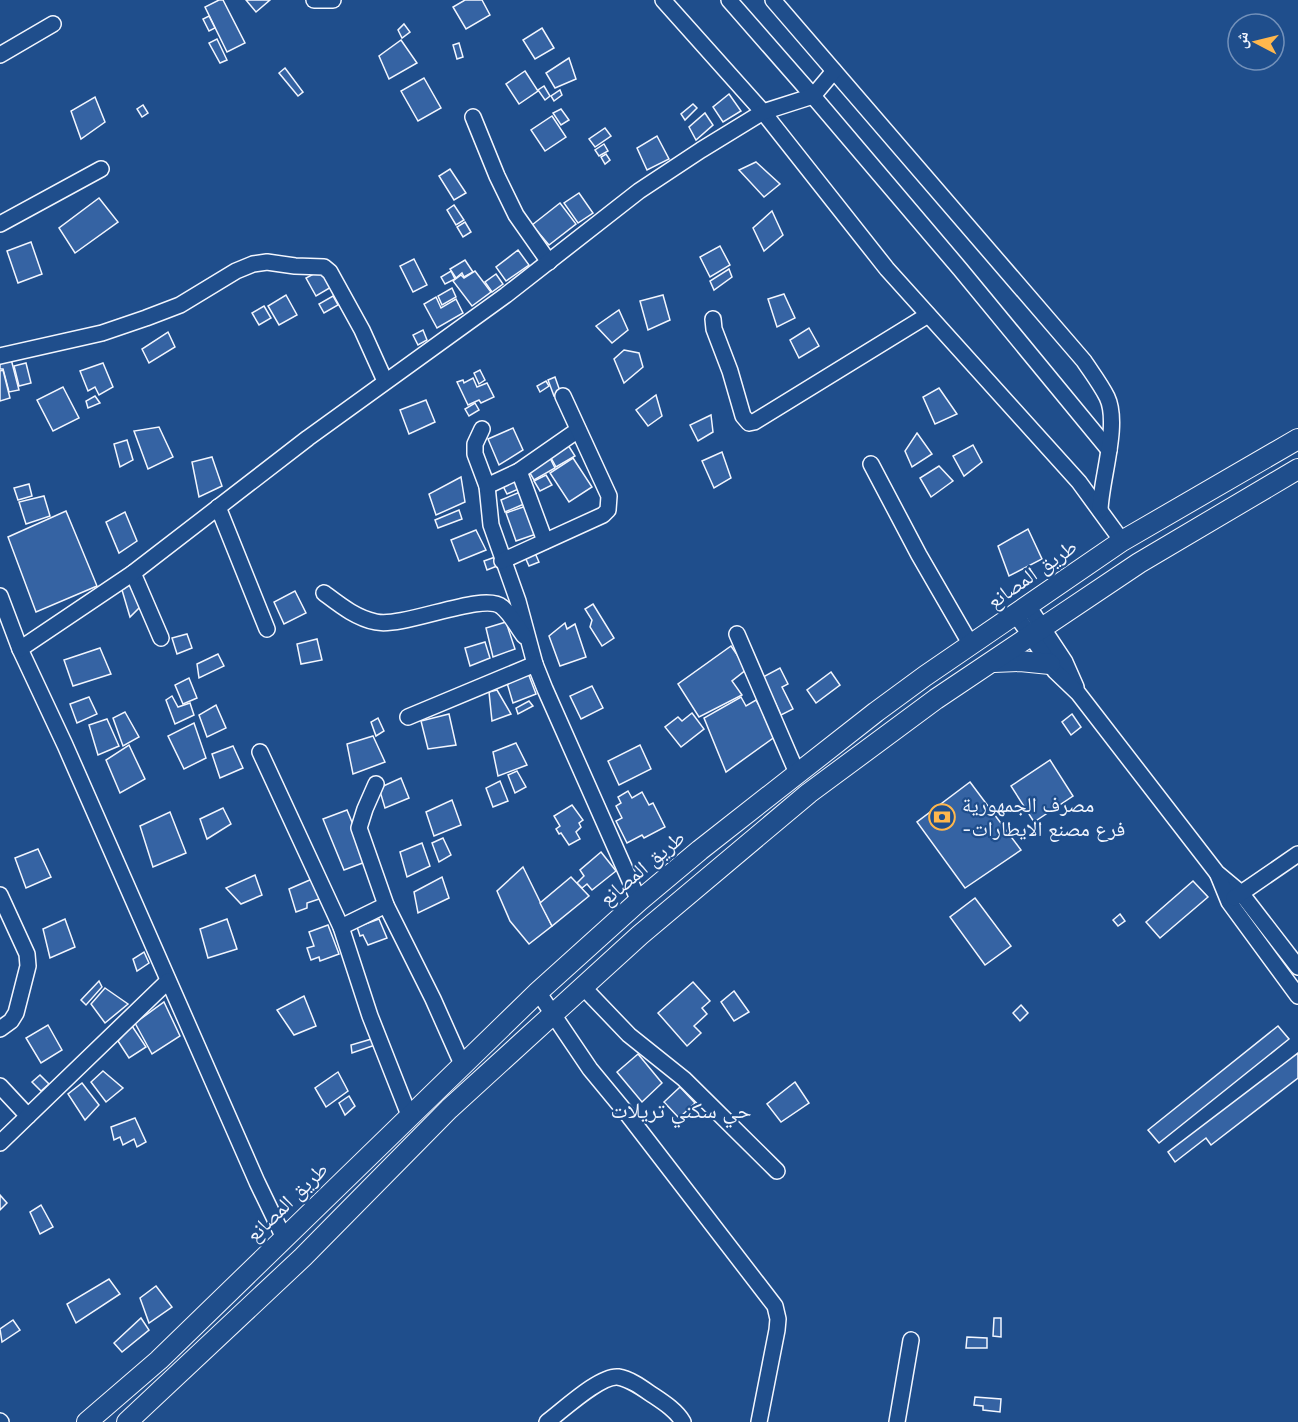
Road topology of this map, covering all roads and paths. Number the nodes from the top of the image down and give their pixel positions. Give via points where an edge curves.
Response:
1 (314, 0) edge
2 (333, 0) edge
3 (663, 0) edge
4 (729, 0) edge
5 (773, 0) edge
6 (53, 24) dead end
7 (0, 55) edge
8 (834, 71) junction
9 (813, 96) junction
10 (763, 112) junction
11 (473, 117) dead end
12 (101, 169) dead end
13 (0, 224) edge
14 (549, 262) junction
15 (928, 315) junction
16 (713, 319) dead end
17 (0, 356) edge
18 (385, 381) junction
19 (563, 396) dead end
20 (482, 429) dead end
21 (578, 430) junction
22 (1298, 439) edge
23 (1109, 450) junction
24 (871, 464) dead end
25 (1298, 469) edge
26 (519, 471) junction
27 (487, 486) junction
28 (218, 507) junction
29 (1100, 510) junction
30 (545, 541) junction
31 (1122, 541) junction
32 (502, 561) junction
33 (133, 573) junction
34 (324, 593) dead end
35 (0, 596) edge
36 (1022, 610) junction
37 (267, 629) dead end
38 (1036, 632) junction
39 (737, 634) dead end
40 (161, 638) dead end
41 (530, 644) junction
42 (971, 645) junction
43 (20, 649) junction
44 (991, 662) junction
45 (536, 664) junction
46 (1050, 664) junction
47 (1078, 693) junction
48 (408, 717) dead end
49 (260, 752) dead end
50 (797, 773) junction
51 (376, 784) dead end
52 (1298, 854) edge
53 (0, 895) edge
54 (1235, 897) junction
55 (639, 901) junction
56 (386, 905) junction
57 (340, 927) junction
58 (1298, 968) edge
59 (168, 981) junction
60 (583, 987) junction
61 (538, 992) junction
62 (1298, 996) edge
63 (554, 1016) junction
64 (0, 1029) edge
65 (462, 1065) junction
66 (0, 1086) edge
67 (409, 1115) junction
68 (27, 1116) junction
69 (0, 1143) edge
70 (777, 1171) dead end
71 (284, 1238) junction
72 (911, 1340) dead end
73 (87, 1422) edge
74 (127, 1422) edge
75 (547, 1422) edge
76 (683, 1422) edge
77 (759, 1422) edge
78 (897, 1422) edge

1 - 2 street
3 - 10 street
4 - 9 street
5 - 8 street
6 - 7 street
8 - 9 street
8 - 23 street via 1084,361 1108,399
9 - 10 street
9 - 23 street
10 - 14 street via 639,191
10 - 15 street via 879,260
11 - 14 street via 516,215
12 - 13 street
14 - 18 street
15 - 16 street via 749,423 743,416
15 - 29 street
17 - 18 street via 102,333 146,318 180,305 236,271 267,262 324,267 330,272
18 - 28 street
19 - 21 street
20 - 27 street via 475,454
21 - 26 street
21 - 30 street via 609,496 608,510
22 - 31 main road, طريق المصانع
23 - 29 street
24 - 42 street
25 - 38 main road via 1139,563
26 - 27 street
26 - 30 street
27 - 32 street via 491,525
28 - 33 street
28 - 37 street
29 - 31 street
30 - 32 street
31 - 36 main road, طريق المصانع
32 - 41 street
33 - 40 street
33 - 43 street
34 - 41 street via 355,615 378,623 483,602 495,603
35 - 43 street
36 - 38 street
36 - 42 main road, طريق المصانع
38 - 44 main road
38 - 46 street
38 - 47 street via 1065,662
39 - 50 street
41 - 45 street
42 - 50 main road, طريق المصانع
43 - 59 street
44 - 46 main road
44 - 60 main road via 809,793
45 - 48 street
45 - 55 street
46 - 47 street
47 - 54 street
49 - 57 street
50 - 55 main road, طريق المصانع
51 - 56 street via 359,828
52 - 54 street
53 - 64 street via 27,954 28,966 16,1013
54 - 58 street
54 - 62 street
55 - 61 main road, طريق المصانع
56 - 57 street
56 - 65 street
57 - 67 street
59 - 68 street
59 - 71 street
60 - 63 main road
60 - 70 street via 628,1035 684,1079
61 - 63 street
61 - 65 main road, طريق المصانع
63 - 74 main road via 449,1109 303,1257
63 - 77 street via 590,1069 775,1306 777,1330
65 - 67 main road, طريق المصانع
66 - 68 street
67 - 71 main road, طريق المصانع
68 - 69 street
71 - 73 main road, طريق المصانع via 159,1360
72 - 78 street
75 - 76 street via 612,1377 639,1386

